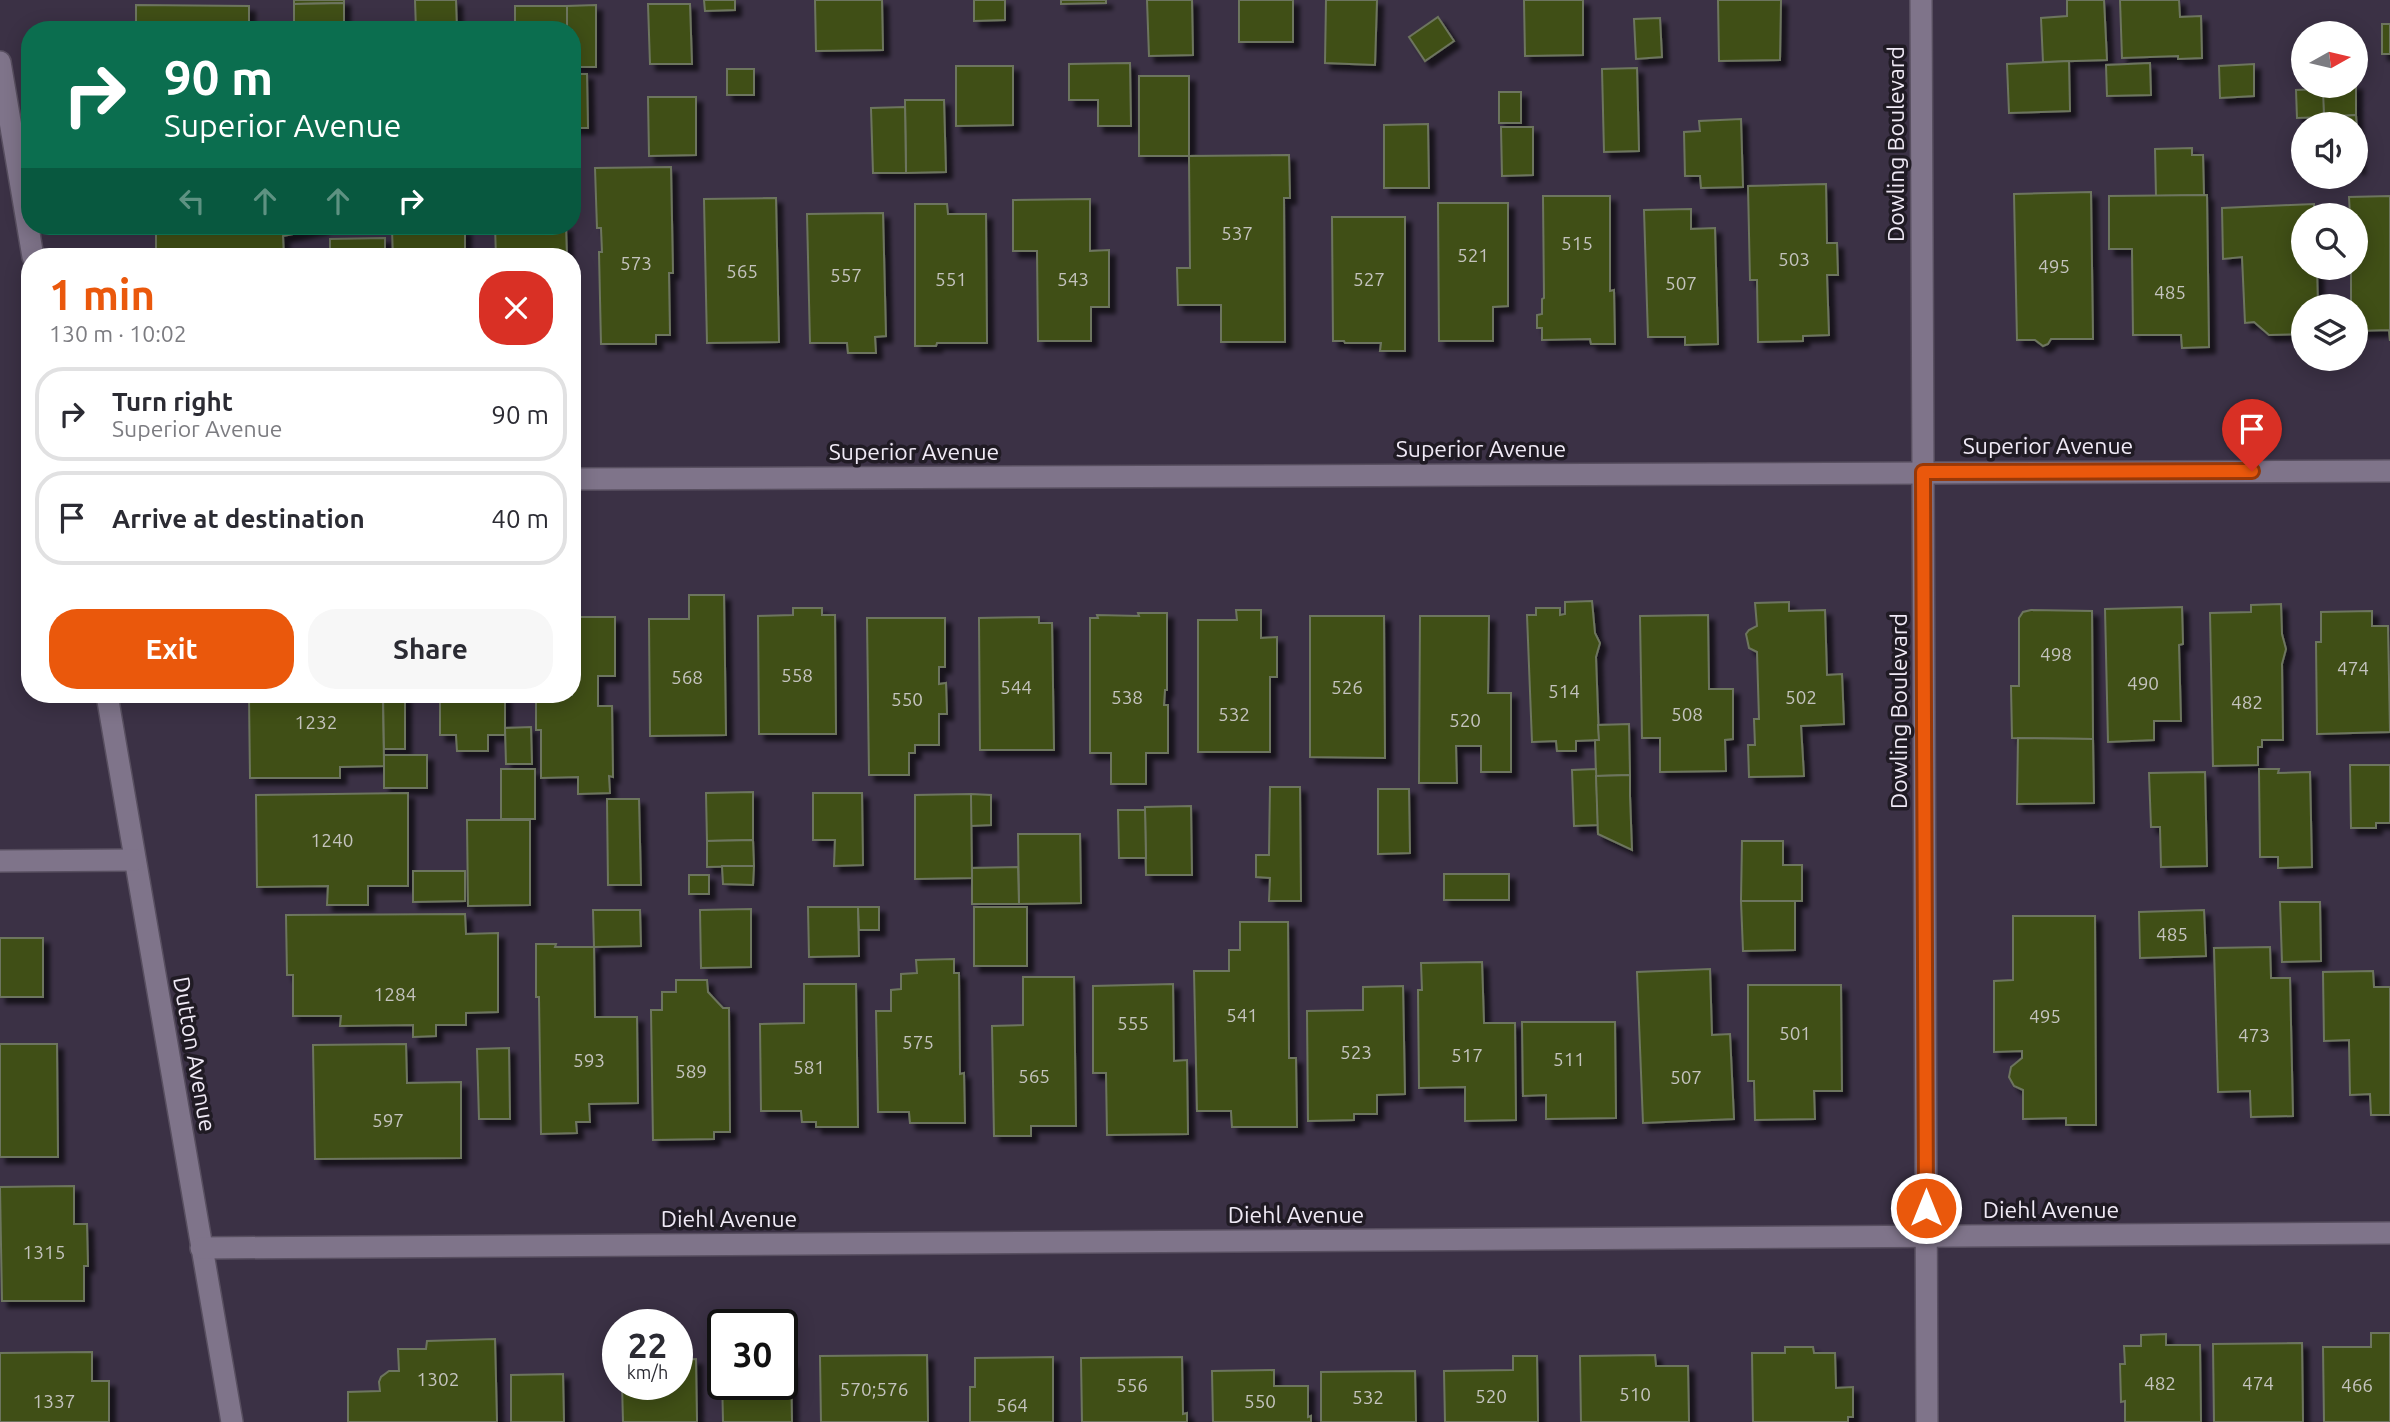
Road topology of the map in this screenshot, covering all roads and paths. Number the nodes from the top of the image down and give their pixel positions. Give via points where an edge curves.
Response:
1 (1921, 0) edge
2 (0, 62) edge
3 (21, 186) edge
4 (2390, 471) edge
5 (1923, 472) junction
6 (581, 479) edge
7 (108, 703) edge
8 (0, 860) edge
9 (135, 860) junction
10 (2390, 1233) edge
11 (1926, 1236) junction
12 (201, 1248) junction
13 (232, 1422) edge
14 (1927, 1422) edge

1 - 5 street, Dowling Boulevard
2 - 3 street
4 - 5 street, Superior Avenue
5 - 6 street, Superior Avenue
5 - 11 street, Dowling Boulevard
7 - 9 street, Dutton Avenue
8 - 9 street
9 - 12 street, Dutton Avenue
10 - 11 street, Diehl Avenue
11 - 12 street, Diehl Avenue
11 - 14 street, Dowling Boulevard
12 - 13 street, Dutton Avenue

